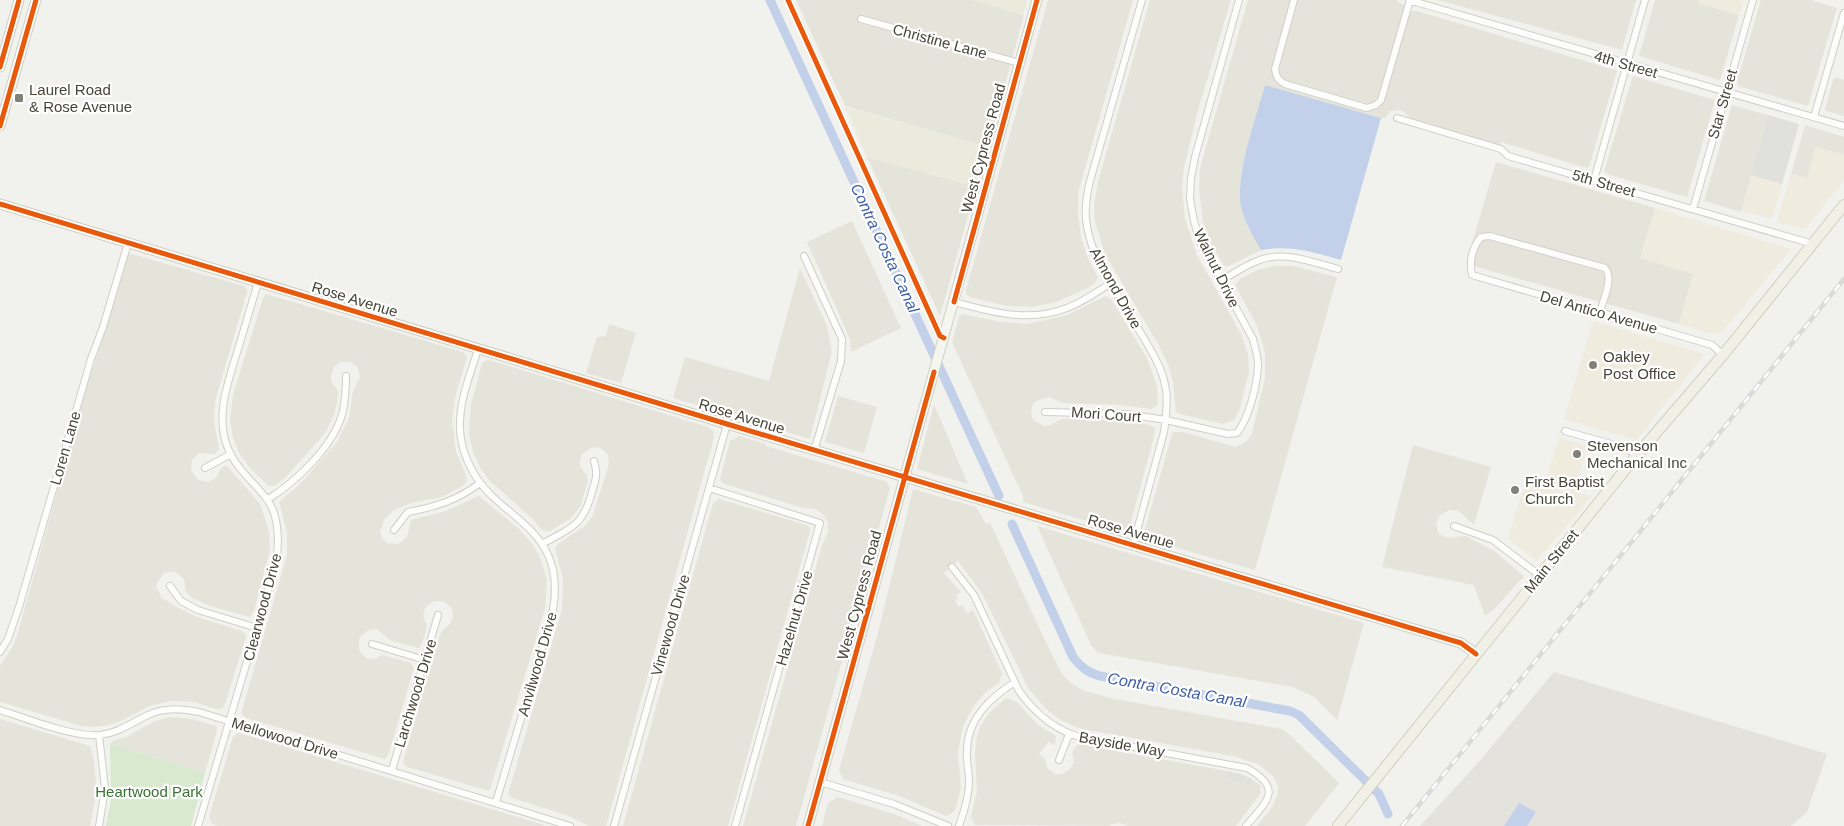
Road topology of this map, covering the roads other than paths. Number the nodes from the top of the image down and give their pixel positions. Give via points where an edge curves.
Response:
1 (19, 0) edge
2 (36, 0) edge
3 (1037, 0) edge
4 (1142, 0) edge
5 (1239, 0) edge
6 (1294, 0) edge
7 (1410, 0) edge
8 (1645, 0) edge
9 (1752, 0) edge
10 (1844, 13) edge
11 (861, 19) dead end
12 (1019, 63) junction
13 (1627, 64) junction
14 (0, 67) edge
15 (1726, 92) junction
16 (1814, 117) junction
17 (1397, 118) dead end
18 (0, 126) edge
19 (1844, 126) edge
20 (1594, 180) junction
21 (0, 204) edge
22 (1844, 205) edge
23 (1693, 209) junction
24 (128, 243) junction
25 (1813, 244) junction
26 (804, 256) dead end
27 (1338, 269) dead end
28 (1222, 280) junction
29 (258, 283) junction
30 (1111, 283) junction
31 (954, 302) junction
32 (1600, 312) junction
33 (478, 349) junction
34 (1724, 354) junction
35 (346, 376) dead end
36 (1046, 412) dead end
37 (1166, 420) junction
38 (727, 424) junction
39 (1565, 431) dead end
40 (814, 451) junction
41 (231, 454) junction
42 (1637, 455) junction
43 (594, 461) dead end
44 (205, 468) dead end
45 (904, 477) junction
46 (480, 483) junction
47 (709, 488) junction
48 (268, 499) junction
49 (1454, 526) dead end
50 (394, 530) dead end
51 (542, 544) junction
52 (1133, 545) junction
53 (952, 566) dead end
54 (1539, 575) junction
55 (170, 586) dead end
56 (438, 615) dead end
57 (257, 628) junction
58 (372, 644) dead end
59 (0, 652) edge
60 (1476, 654) junction
61 (425, 660) junction
62 (1015, 682) junction
63 (0, 710) edge
64 (229, 721) junction
65 (1069, 734) junction
66 (99, 735) junction
67 (1059, 760) dead end
68 (392, 770) junction
69 (820, 782) junction
70 (496, 802) junction
71 (99, 826) edge
72 (198, 826) edge
73 (570, 826) edge
74 (614, 826) edge
75 (735, 826) edge
76 (808, 826) edge
77 (948, 826) edge
78 (959, 826) edge
79 (1246, 826) edge
80 (1338, 826) edge

1 - 14 street
2 - 18 street
3 - 12 street, West Cypress Road
4 - 30 street, Almond Drive via 1086,200 1090,238
5 - 28 street, Walnut Drive via 1194,156 1191,178 1190,198 1200,242
6 - 7 street via 1275,75 1285,84 1367,108 1381,100
7 - 13 street, 4th Street
8 - 13 street
9 - 15 street, Star Street
10 - 16 street
11 - 12 street, Christine Lane
12 - 31 street, West Cypress Road
13 - 15 street, 4th Street
13 - 20 street
15 - 16 street, 4th Street
15 - 23 street, Star Street
16 - 19 street, 4th Street
17 - 20 street, 5th Street via 1501,148 1508,156
20 - 23 street, 5th Street
21 - 24 street, Rose Avenue
22 - 25 main road, Main Street
23 - 25 street, 5th Street
24 - 29 street, Rose Avenue
24 - 59 street, Loren Lane via 88,367 19,607
25 - 34 main road, Main Street
26 - 40 street via 842,339 841,361
27 - 28 street via 1290,257 1274,257 1258,260
28 - 37 street, Walnut Drive via 1257,352 1256,380 1246,417 1236,433 1228,434
29 - 33 street, Rose Avenue
29 - 41 street, Clearwood Drive via 224,398 222,420
30 - 31 street via 1066,308 1030,315 1015,316
30 - 37 street, Almond Drive via 1157,360 1166,391
31 - 45 street, West Cypress Road
32 - 32 street, Del Antico Avenue via 1472,275 1470,266 1474,246 1481,237 1490,236 1605,268 1609,278
32 - 34 street, Del Antico Avenue via 1712,345
33 - 38 street, Rose Avenue
33 - 46 street, Anvilwood Drive via 462,401 460,424 463,450
34 - 42 main road, Main Street
35 - 48 street via 343,412 336,429 293,482
36 - 37 street, Mori Court via 1108,412
37 - 52 street, Almond Drive
38 - 40 street, Rose Avenue
38 - 47 street, Vinewood Drive
39 - 42 street via 1625,448
40 - 45 street, Rose Avenue
41 - 44 street
41 - 48 street, Clearwood Drive via 241,472
42 - 54 main road, Main Street
43 - 51 street via 598,474 587,510 574,526
45 - 52 street, Rose Avenue
45 - 69 street, West Cypress Road
46 - 50 street via 456,499 408,512
46 - 51 street, Anvilwood Drive via 525,523
47 - 74 street, Vinewood Drive
47 - 75 street, Hazelnut Drive via 820,523
48 - 57 street, Clearwood Drive via 277,527 279,548
49 - 54 street via 1493,540
51 - 70 street, Anvilwood Drive via 555,583 552,615
52 - 60 street, Rose Avenue via 1461,643
53 - 62 street, Bayside Way via 974,596
54 - 60 main road, Main Street
55 - 57 street via 181,601 198,610
56 - 61 street, Larchwood Drive
57 - 64 street, Clearwood Drive
58 - 61 street
60 - 80 main road, Main Street
61 - 68 street, Larchwood Drive
62 - 65 street, Bayside Way via 1028,704
62 - 78 street via 994,696 974,721 966,751 967,801
63 - 66 street, Mellowood Drive via 74,733
64 - 66 street, Mellowood Drive via 182,709 166,709 122,730
64 - 68 street, Mellowood Drive
64 - 72 street, Clearwood Drive
65 - 67 street
65 - 79 street, Bayside Way via 1247,768 1258,774 1270,789 1264,805
66 - 71 street via 105,788
68 - 70 street, Mellowood Drive
69 - 76 street, West Cypress Road
69 - 77 street via 894,804
70 - 73 street, Mellowood Drive

